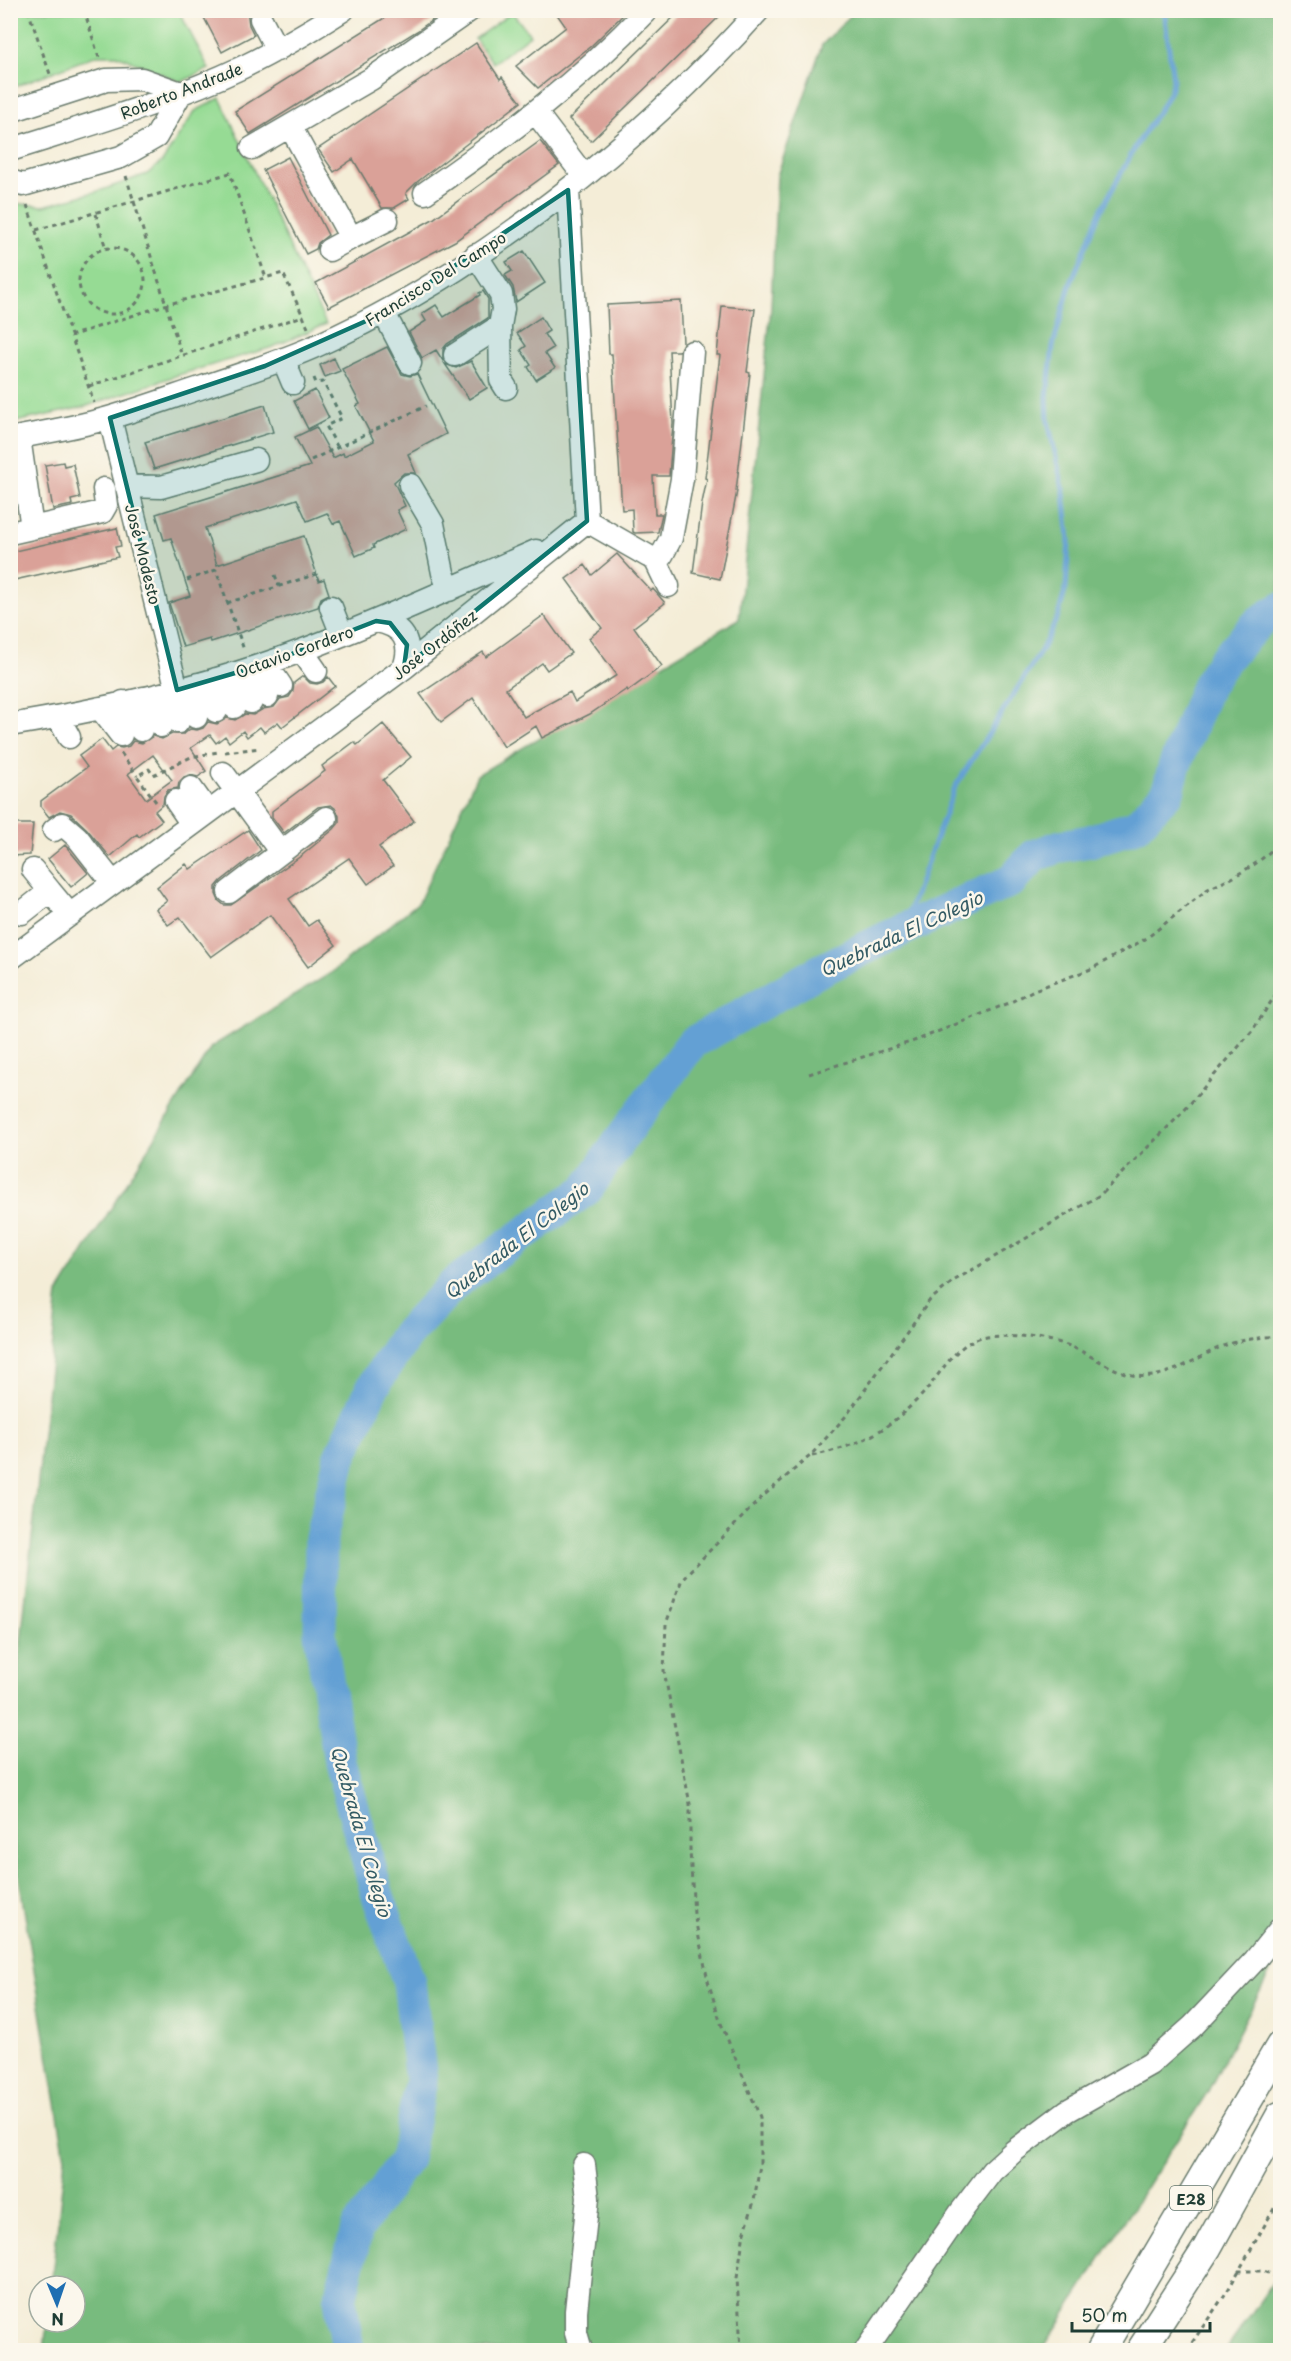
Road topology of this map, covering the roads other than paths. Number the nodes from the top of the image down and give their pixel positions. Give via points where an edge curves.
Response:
1 (343, 10) edge
2 (647, 10) edge
3 (759, 10) edge
4 (464, 12) edge
5 (261, 19) dead end
6 (277, 50) junction
7 (181, 93) junction
8 (541, 108) junction
9 (10, 111) edge
10 (290, 126) junction
11 (252, 148) dead end
12 (10, 150) edge
13 (583, 177) junction
14 (17, 183) edge
15 (424, 193) dead end
16 (387, 220) dead end
17 (351, 238) junction
18 (329, 250) dead end
19 (476, 255) junction
20 (384, 313) junction
21 (500, 326) junction
22 (300, 352) junction
23 (692, 352) dead end
24 (455, 355) dead end
25 (410, 363) dead end
26 (293, 383) dead end
27 (506, 388) dead end
28 (104, 419) junction
29 (15, 438) edge
30 (256, 460) dead end
31 (410, 485) dead end
32 (126, 486) junction
33 (104, 489) dead end
34 (587, 521) junction
35 (21, 530) edge
36 (565, 538) junction
37 (655, 559) junction
38 (668, 586) dead end
39 (449, 590) junction
40 (331, 607) dead end
41 (376, 621) junction
42 (342, 635) junction
43 (404, 668) junction
44 (216, 676) junction
45 (100, 708) junction
46 (213, 710) junction
47 (58, 717) junction
48 (10, 725) edge
49 (69, 737) dead end
50 (206, 797) junction
51 (326, 818) dead end
52 (54, 830) dead end
53 (280, 851) junction
54 (33, 870) dead end
55 (112, 883) junction
56 (53, 884) junction
57 (229, 892) dead end
58 (74, 912) junction
59 (16, 918) edge
60 (34, 941) junction
61 (10, 959) edge
62 (1281, 1929) edge
63 (1281, 2046) edge
64 (1281, 2116) edge
65 (584, 2165) dead end
66 (581, 2350) edge
67 (866, 2350) edge
68 (1101, 2350) edge
69 (1141, 2350) edge

1 - 6 street, Roberto Andrade
2 - 8 street
3 - 13 street, Francisco Del Campo via 690,84
4 - 10 street via 371,79
5 - 6 street
6 - 7 street, Roberto Andrade
7 - 9 street via 142,79 106,80
7 - 12 street, Roberto Andrade
7 - 14 street via 156,138 121,157
8 - 13 street
8 - 15 street
10 - 11 street
10 - 17 street
13 - 19 street, Francisco Del Campo
13 - 34 street
16 - 17 street
17 - 18 street
19 - 20 street, Francisco Del Campo
19 - 21 street via 501,294
20 - 22 street, Francisco Del Campo
20 - 25 street
21 - 24 street
21 - 27 street via 501,380
22 - 26 street
22 - 28 street, Francisco Del Campo
23 - 37 street via 682,478 671,537 662,555
28 - 29 street, Francisco Del Campo
28 - 32 street, José Modesto
29 - 35 street
30 - 32 street via 161,487
31 - 39 street via 433,524
32 - 44 street, José Modesto
33 - 35 street via 106,505 102,512
34 - 36 street, José Ordóñez
34 - 37 street
36 - 39 street, Octavio Cordero
36 - 43 street, José Ordóñez
37 - 38 street
39 - 41 street, Octavio Cordero
40 - 42 street
41 - 42 street, Octavio Cordero
41 - 43 street via 398,628 407,645
42 - 44 street, Octavio Cordero
43 - 50 street, José Ordóñez
44 - 45 street, Octavio Cordero
44 - 46 street
44 - 46 street
44 - 46 street
44 - 46 street
44 - 46 street
44 - 46 street
45 - 46 street
45 - 47 street, Octavio Cordero
47 - 48 street, Octavio Cordero
47 - 49 street
50 - 53 street
50 - 55 street, José Ordóñez
51 - 53 street
52 - 55 street via 62,824 77,837
53 - 57 street
54 - 56 street
55 - 58 street, José Ordóñez
56 - 58 street
56 - 59 street
58 - 60 street, José Ordóñez
59 - 60 street
60 - 61 street, José Ordóñez
62 - 67 street via 1193,2026 1150,2064 1066,2111 992,2171
63 - 68 main road, E28
64 - 69 main road, E28 via 1207,2248
65 - 66 street via 588,2198 576,2311

